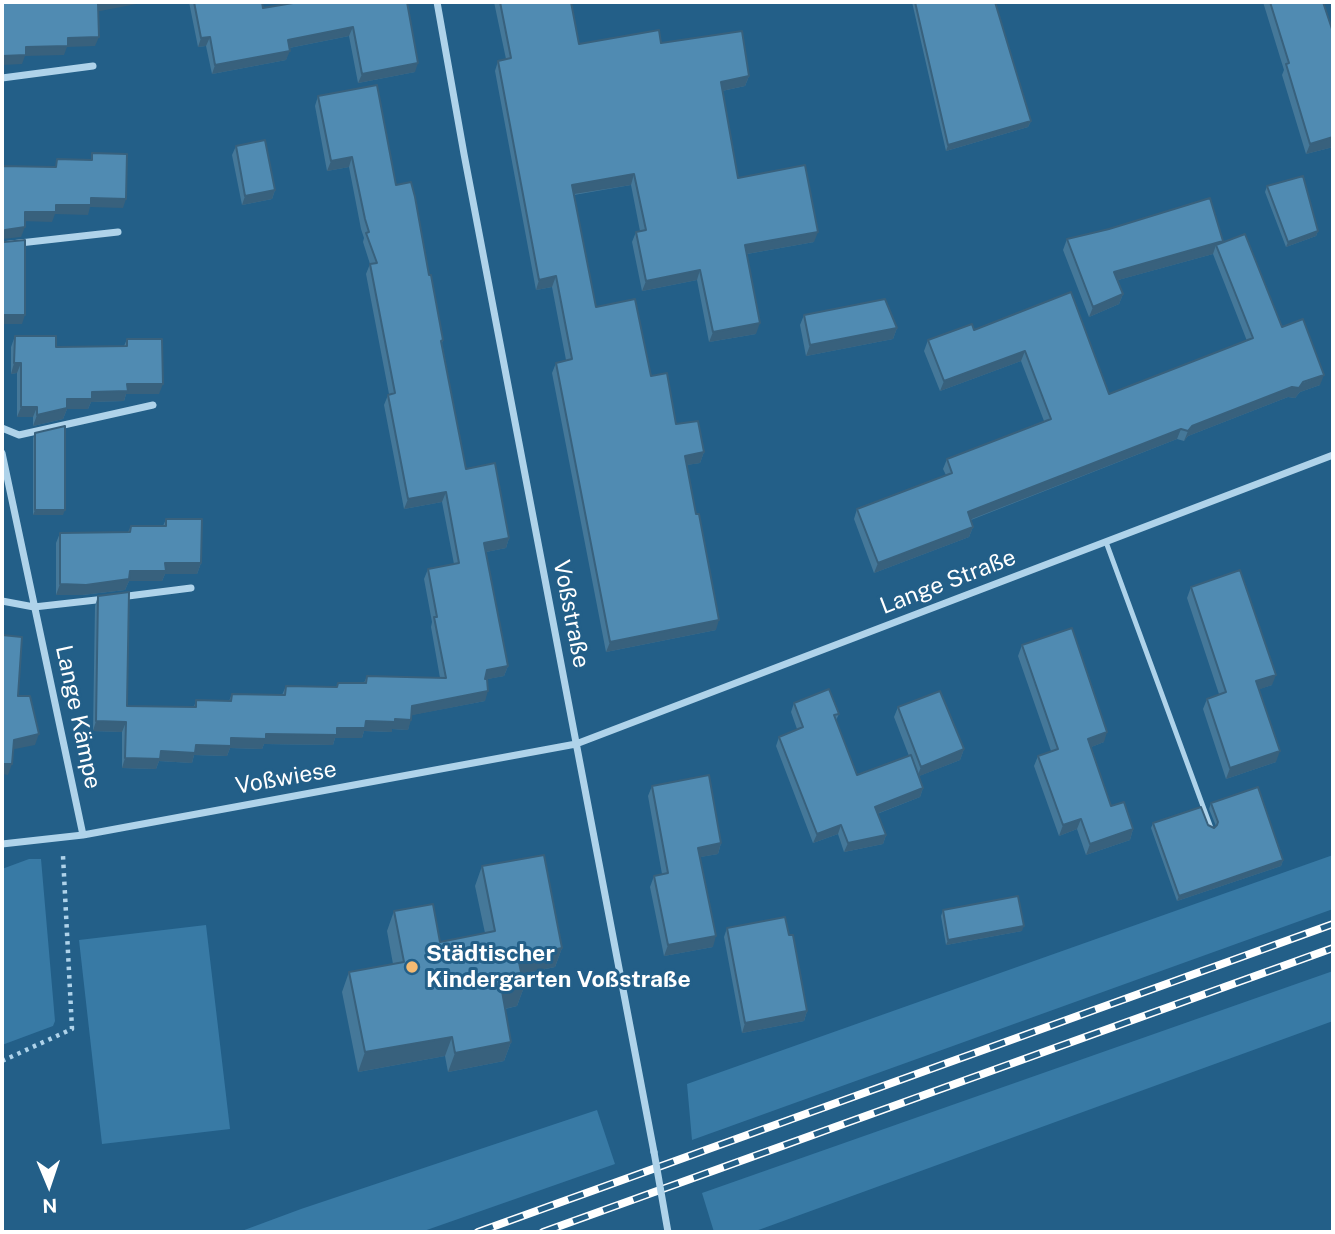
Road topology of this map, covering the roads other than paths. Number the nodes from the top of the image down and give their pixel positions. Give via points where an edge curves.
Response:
1 (437, 2) edge
2 (93, 66) dead end
3 (2, 78) edge
4 (118, 232) dead end
5 (2, 245) edge
6 (152, 405) dead end
7 (2, 428) edge
8 (2, 453) edge
9 (1333, 455) edge
10 (1106, 542) junction
11 (191, 588) dead end
12 (2, 601) edge
13 (34, 607) junction
14 (576, 744) junction
15 (1211, 828) edge
16 (83, 835) junction
17 (2, 844) edge
18 (668, 1232) edge

1 - 14 street, Voßstraße
2 - 3 street
4 - 5 street
6 - 7 street via 19,435
8 - 13 street, Lange Kämpe
9 - 10 street, Lange Straße
10 - 14 street, Lange Straße
10 - 15 lane
11 - 13 street
12 - 13 street
13 - 16 street, Lange Kämpe
14 - 16 street, Voßwiese
14 - 18 street, Voßstraße, bridge
16 - 17 street, Voßwiese

